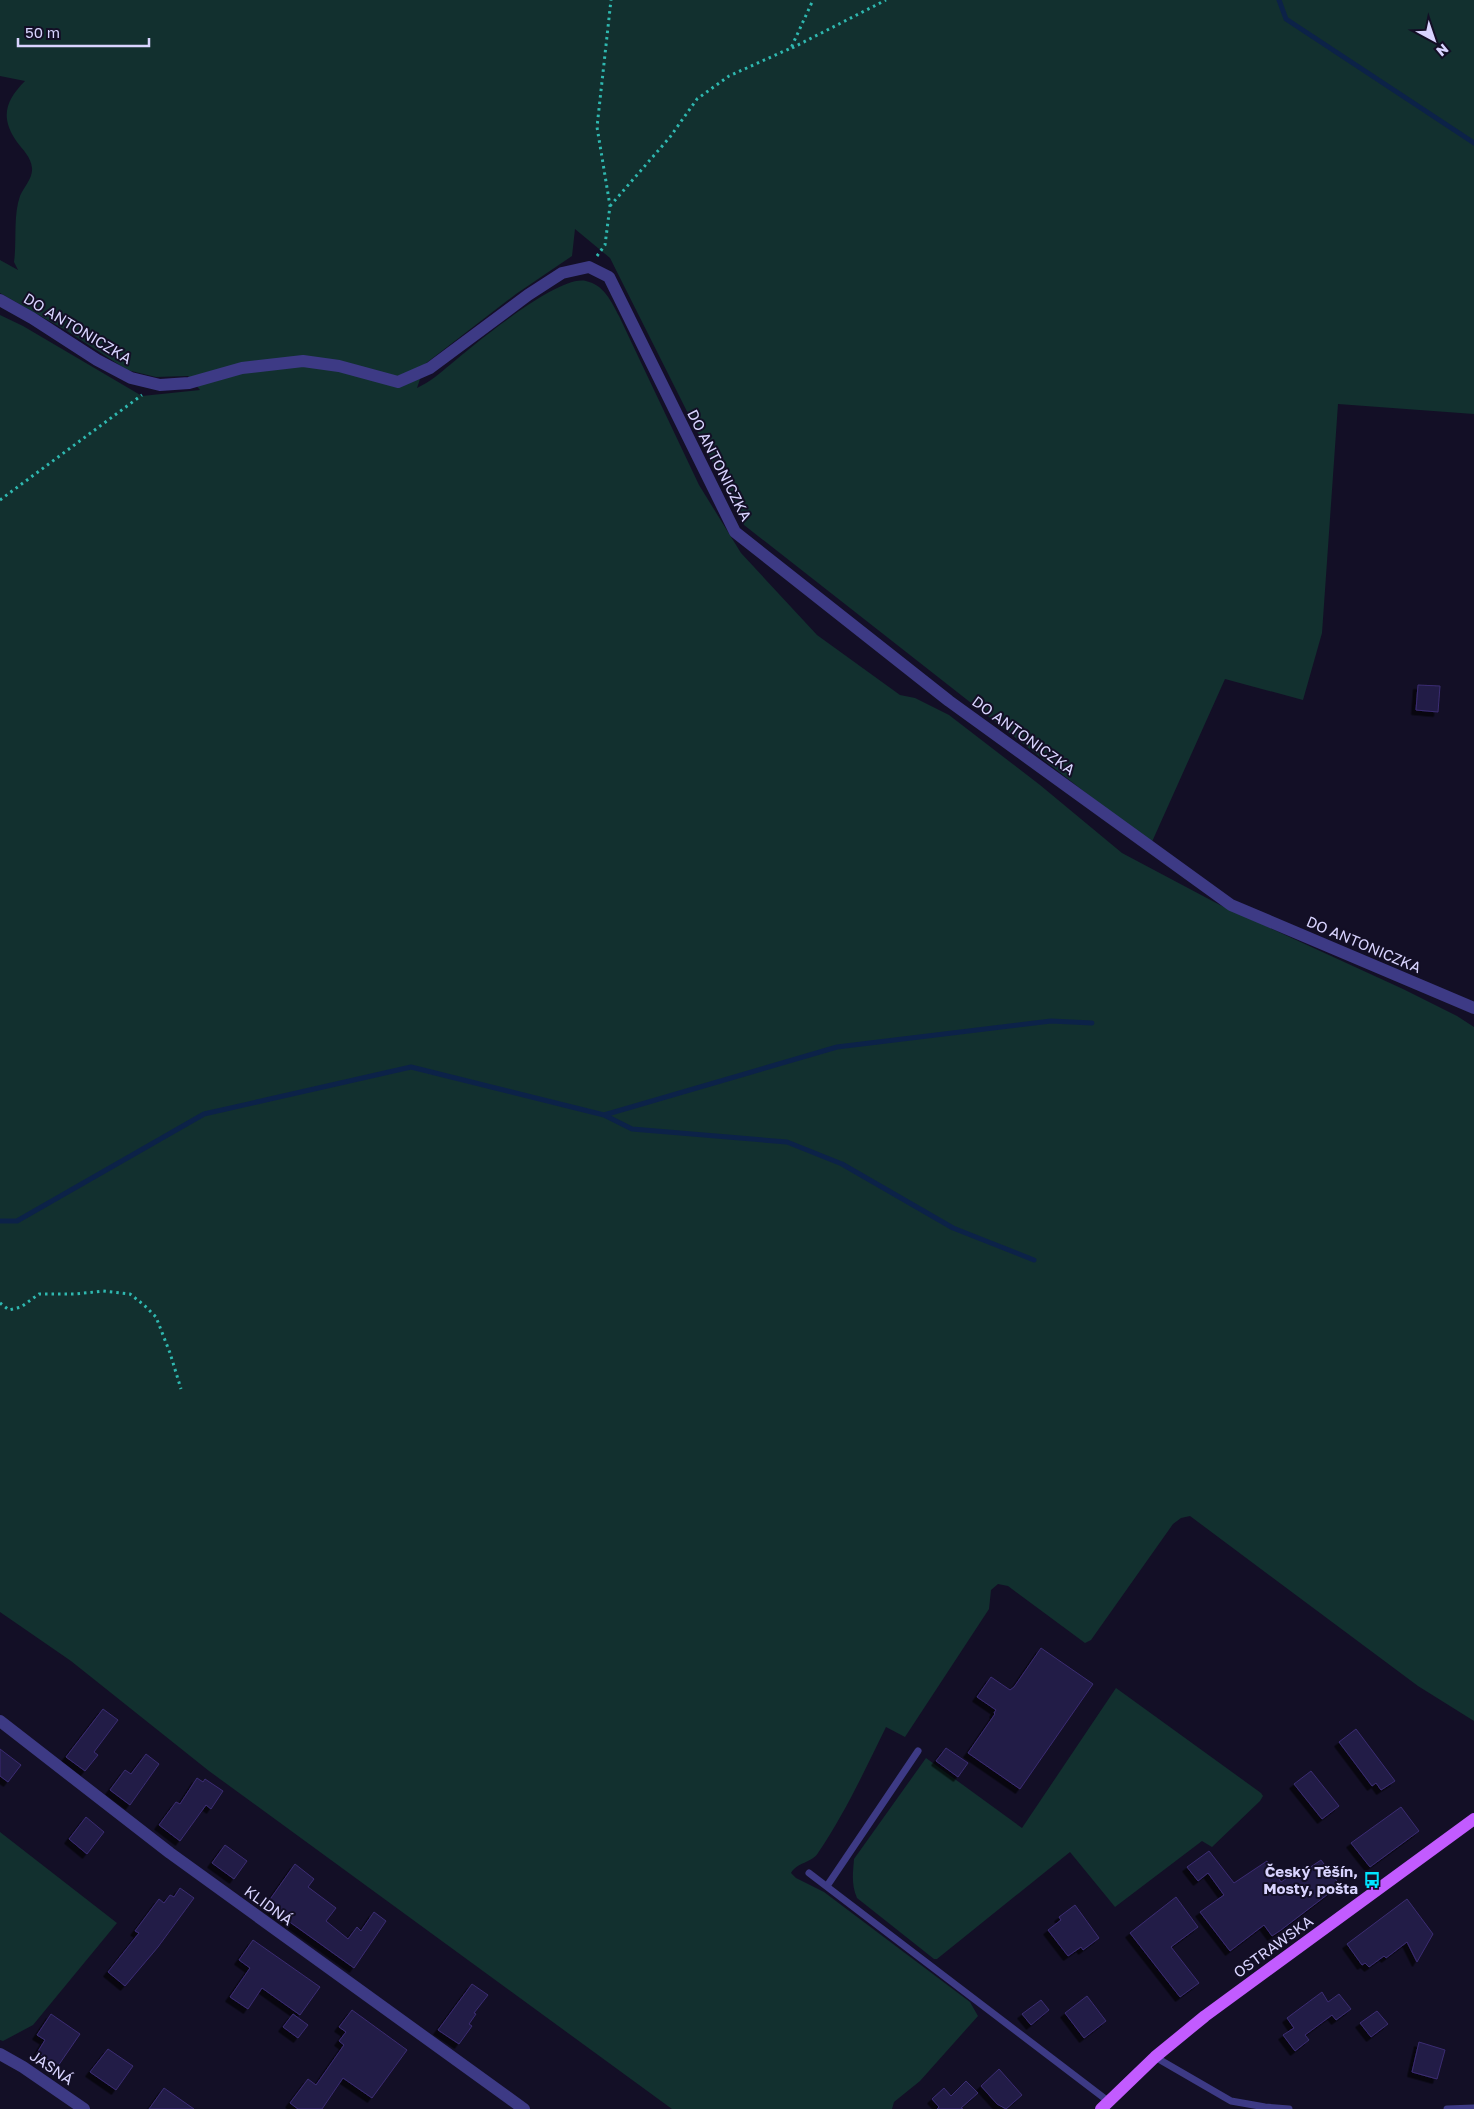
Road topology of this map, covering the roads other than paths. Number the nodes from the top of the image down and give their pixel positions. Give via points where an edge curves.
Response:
1 (0, 300) edge
2 (1474, 1008) edge
3 (0, 1721) edge
4 (918, 1751) dead end
5 (1474, 1819) edge
6 (809, 1873) dead end
7 (827, 1886) junction
8 (0, 2054) edge
9 (1155, 2057) junction
10 (1104, 2105) edge
11 (1474, 2108) edge
12 (84, 2109) edge
13 (524, 2109) edge
14 (1289, 2109) edge
15 (1447, 2109) edge

1 - 2 street, DO ANTONICZKA via 105,365 131,378 160,385 189,383 242,368 303,361 339,366 398,382 430,368 528,295 562,274 589,267 609,277 735,532 949,701 1231,905
3 - 13 street, KLIDNÁ via 170,1853
4 - 7 lane
5 - 9 main road, OSTRAWSKA via 1205,2016
6 - 7 lane
7 - 10 lane
8 - 12 street, JASNÁ
9 - 10 main road, OSTRAWSKA
9 - 14 lane via 1231,2101
11 - 15 lane

